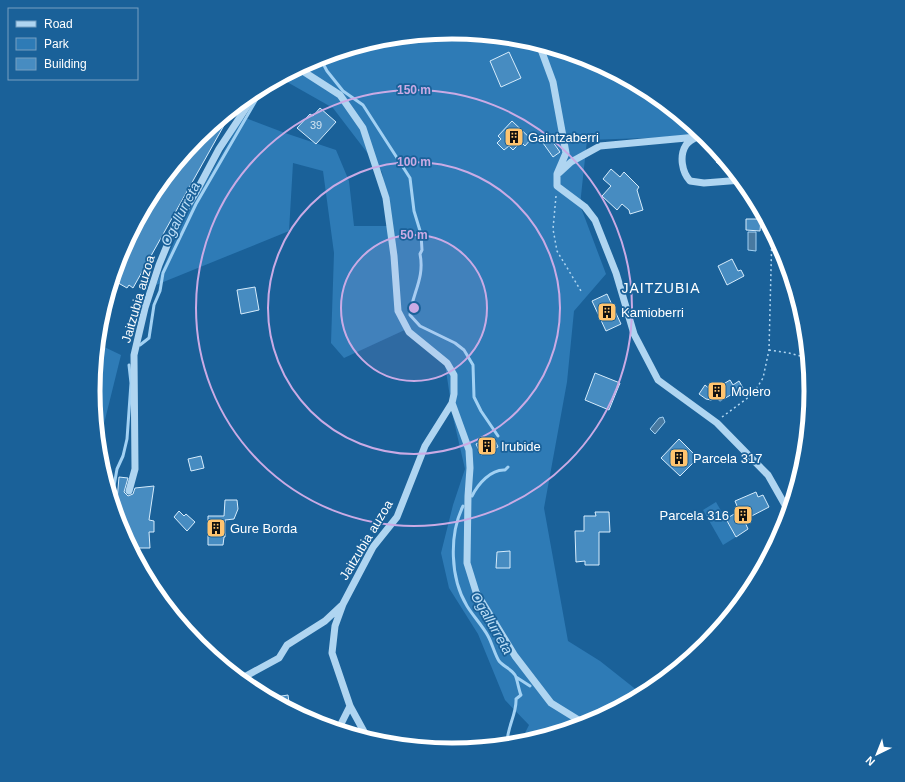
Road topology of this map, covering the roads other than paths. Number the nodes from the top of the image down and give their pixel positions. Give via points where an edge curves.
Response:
1 (541, 50) edge
2 (304, 72) edge
3 (248, 104) edge
4 (696, 137) edge
5 (696, 137) edge
6 (557, 174) junction
7 (735, 181) edge
8 (452, 403) junction
9 (129, 491) dead end
10 (785, 506) edge
11 (343, 604) junction
12 (246, 676) edge
13 (350, 706) junction
14 (578, 720) edge
15 (341, 725) edge
16 (364, 732) edge

1 - 6 street via 553,82 566,153
2 - 8 street, Jaitzubia auzoa via 340,95 364,128 386,198 398,311 409,332 447,363 454,375
3 - 9 street, Jaitzubia auzoa via 219,148 176,226 158,265 134,355 135,469
4 - 6 street via 600,146 571,162
5 - 7 street via 686,144 681,158 685,176 690,181 704,183
6 - 10 street via 557,186 585,207 595,220 616,273 634,334 658,380 717,423 768,475
8 - 11 street, Jaitzubia auzoa via 425,446 397,517 373,547
8 - 14 street, Jaitzubia auzoa via 469,450 467,563 476,592 514,656 551,703
11 - 12 street via 325,621 287,645 279,658
11 - 13 street, Jaitzubia auzoa via 335,626 332,653
13 - 15 street
13 - 16 street, Jaitzubia auzoa

